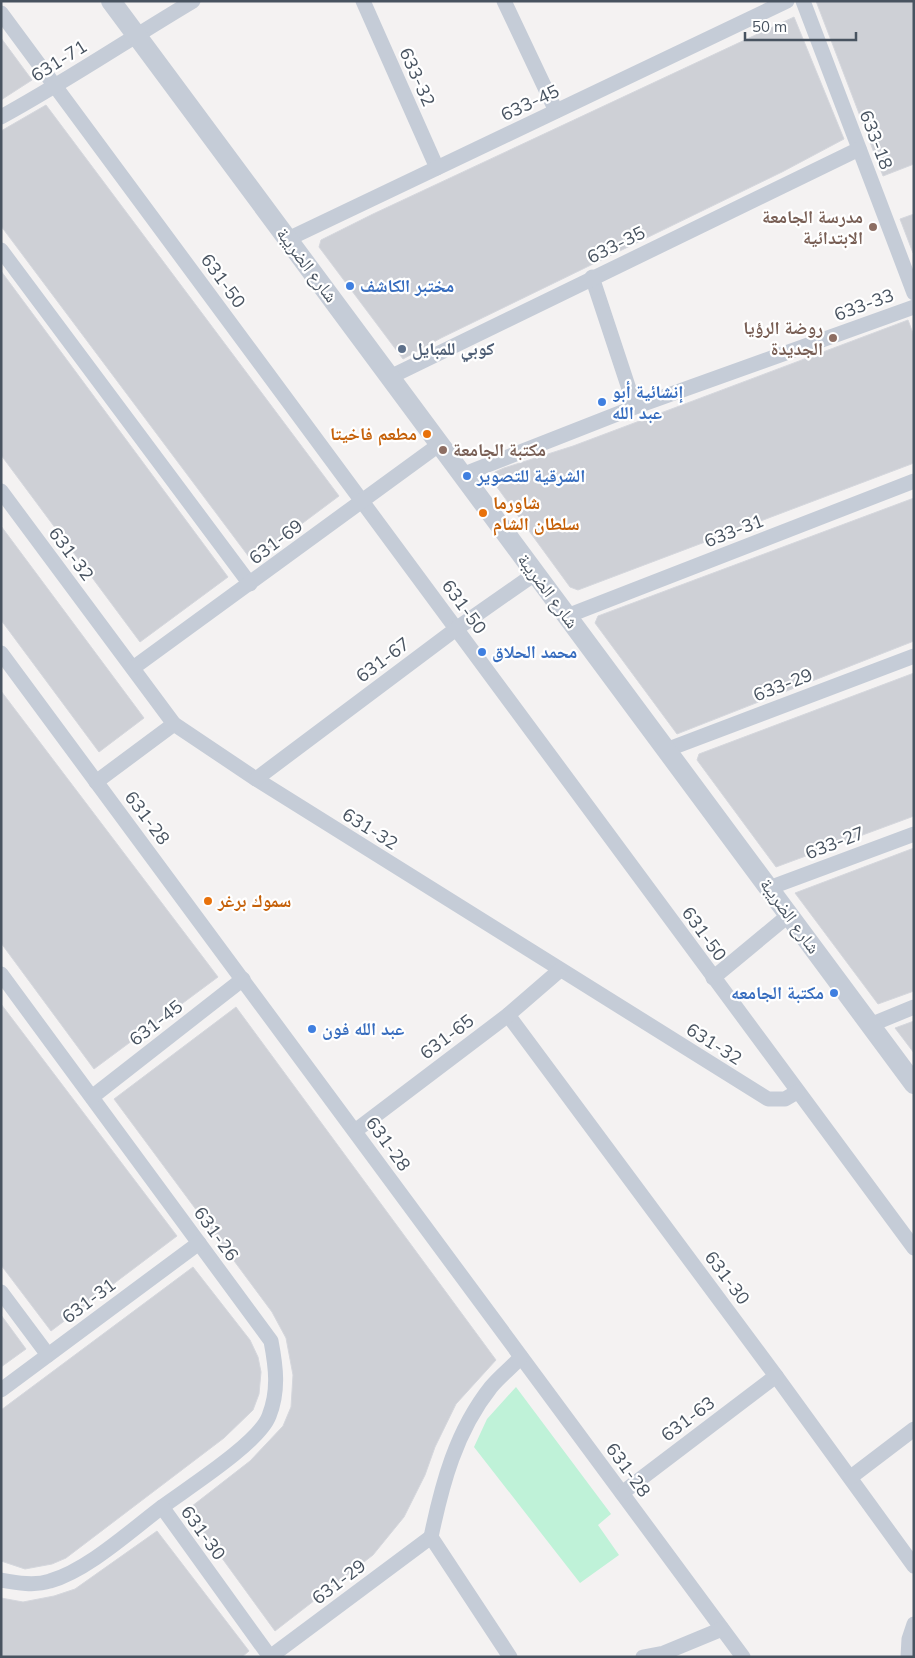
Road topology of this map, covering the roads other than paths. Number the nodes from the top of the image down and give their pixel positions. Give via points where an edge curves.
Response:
1 (111, 1) edge
2 (193, 1) edge
3 (363, 1) edge
4 (504, 1) edge
5 (787, 1) edge
6 (803, 1) edge
7 (1, 13) edge
8 (136, 35) junction
9 (56, 86) junction
10 (556, 111) junction
11 (1, 118) edge
12 (859, 149) junction
13 (437, 168) junction
14 (288, 239) junction
15 (1, 250) edge
16 (592, 277) junction
17 (914, 293) edge
18 (914, 307) edge
19 (390, 377) junction
20 (635, 407) junction
21 (440, 444) junction
22 (462, 475) junction
23 (914, 482) edge
24 (1, 491) edge
25 (362, 501) junction
26 (536, 573) junction
27 (250, 584) junction
28 (567, 616) junction
29 (456, 629) junction
30 (1, 653) edge
31 (914, 656) edge
32 (134, 668) junction
33 (174, 724) junction
34 (666, 750) junction
35 (256, 779) junction
36 (96, 782) junction
37 (914, 834) edge
38 (769, 888) junction
39 (789, 915) junction
40 (560, 970) junction
41 (1, 974) edge
42 (713, 978) junction
43 (243, 979) junction
44 (914, 1008) edge
45 (508, 1015) junction
46 (870, 1025) junction
47 (914, 1084) edge
48 (797, 1092) junction
49 (92, 1097) junction
50 (355, 1131) junction
51 (199, 1243) junction
52 (914, 1248) edge
53 (1, 1292) edge
54 (48, 1355) junction
55 (522, 1358) junction
56 (776, 1376) junction
57 (1, 1390) edge
58 (914, 1429) edge
59 (851, 1477) junction
60 (622, 1493) junction
61 (162, 1508) junction
62 (430, 1538) junction
63 (914, 1566) edge
64 (1, 1580) edge
65 (914, 1624) edge
66 (722, 1629) junction
67 (270, 1657) edge
68 (510, 1657) edge
69 (643, 1657) edge
70 (743, 1657) edge
71 (908, 1657) edge

1 - 8 street, شارع الضريبة
2 - 8 street, 631-71
3 - 13 street, 633-32
4 - 10 street
5 - 10 street, 633-45
6 - 12 street, 633-18
7 - 9 street, 631-50
8 - 9 street, 631-71
8 - 14 street, شارع الضريبة
9 - 11 street, 631-71
9 - 25 street, 631-50
10 - 13 street, 633-45
12 - 16 street, 633-35
12 - 17 street, 633-18
13 - 14 street, 633-45
14 - 19 street, شارع الضريبة
15 - 27 street
16 - 19 street, 633-35
16 - 20 street
18 - 20 street, 633-33
19 - 21 street, شارع الضريبة
20 - 22 street, 633-33
21 - 22 street, شارع الضريبة
21 - 25 street, 631-69
22 - 26 street, شارع الضريبة
23 - 28 street, 633-31
24 - 32 street, 631-32
25 - 27 street, 631-69
25 - 29 street, 631-50
26 - 28 street, شارع الضريبة
26 - 29 street, 631-67
27 - 32 street, 631-69
28 - 34 street, شارع الضريبة
29 - 35 street, 631-67
29 - 42 street, 631-50
30 - 36 street, 631-28
31 - 34 street, 633-29
32 - 33 street, 631-32
33 - 35 street, 631-32
33 - 36 street
34 - 38 street, شارع الضريبة
35 - 40 street, 631-32
36 - 43 street, 631-28
37 - 38 street, 633-27
38 - 39 street, شارع الضريبة
39 - 42 street
39 - 46 street, شارع الضريبة
40 - 45 street, 631-65
40 - 48 street, 631-32 via 768,1099 785,1099
41 - 49 street, 631-26
42 - 48 street, 631-50
43 - 49 street, 631-45
43 - 50 street, 631-28
44 - 46 street
45 - 50 street, 631-65
45 - 56 street, 631-30
46 - 47 street, شارع الضريبة
48 - 52 street, 631-50
49 - 51 street, 631-26
50 - 55 street, 631-28
51 - 54 street, 631-31
51 - 61 street, 631-26 via 271,1341 277,1368 275,1395 268,1418 254,1438
53 - 54 street
54 - 57 street, 631-31
55 - 60 street, 631-28
55 - 62 street via 492,1387 463,1431 442,1484
56 - 59 street, 631-30
56 - 60 street, 631-63
58 - 59 street
59 - 63 street, 631-30
60 - 66 street, 631-28
61 - 64 street, 631-30 via 76,1571 49,1582 20,1584
61 - 67 street, 631-30
62 - 67 street, 631-29
62 - 68 street
65 - 71 street
66 - 69 street via 664,1653
66 - 70 street, 631-28

